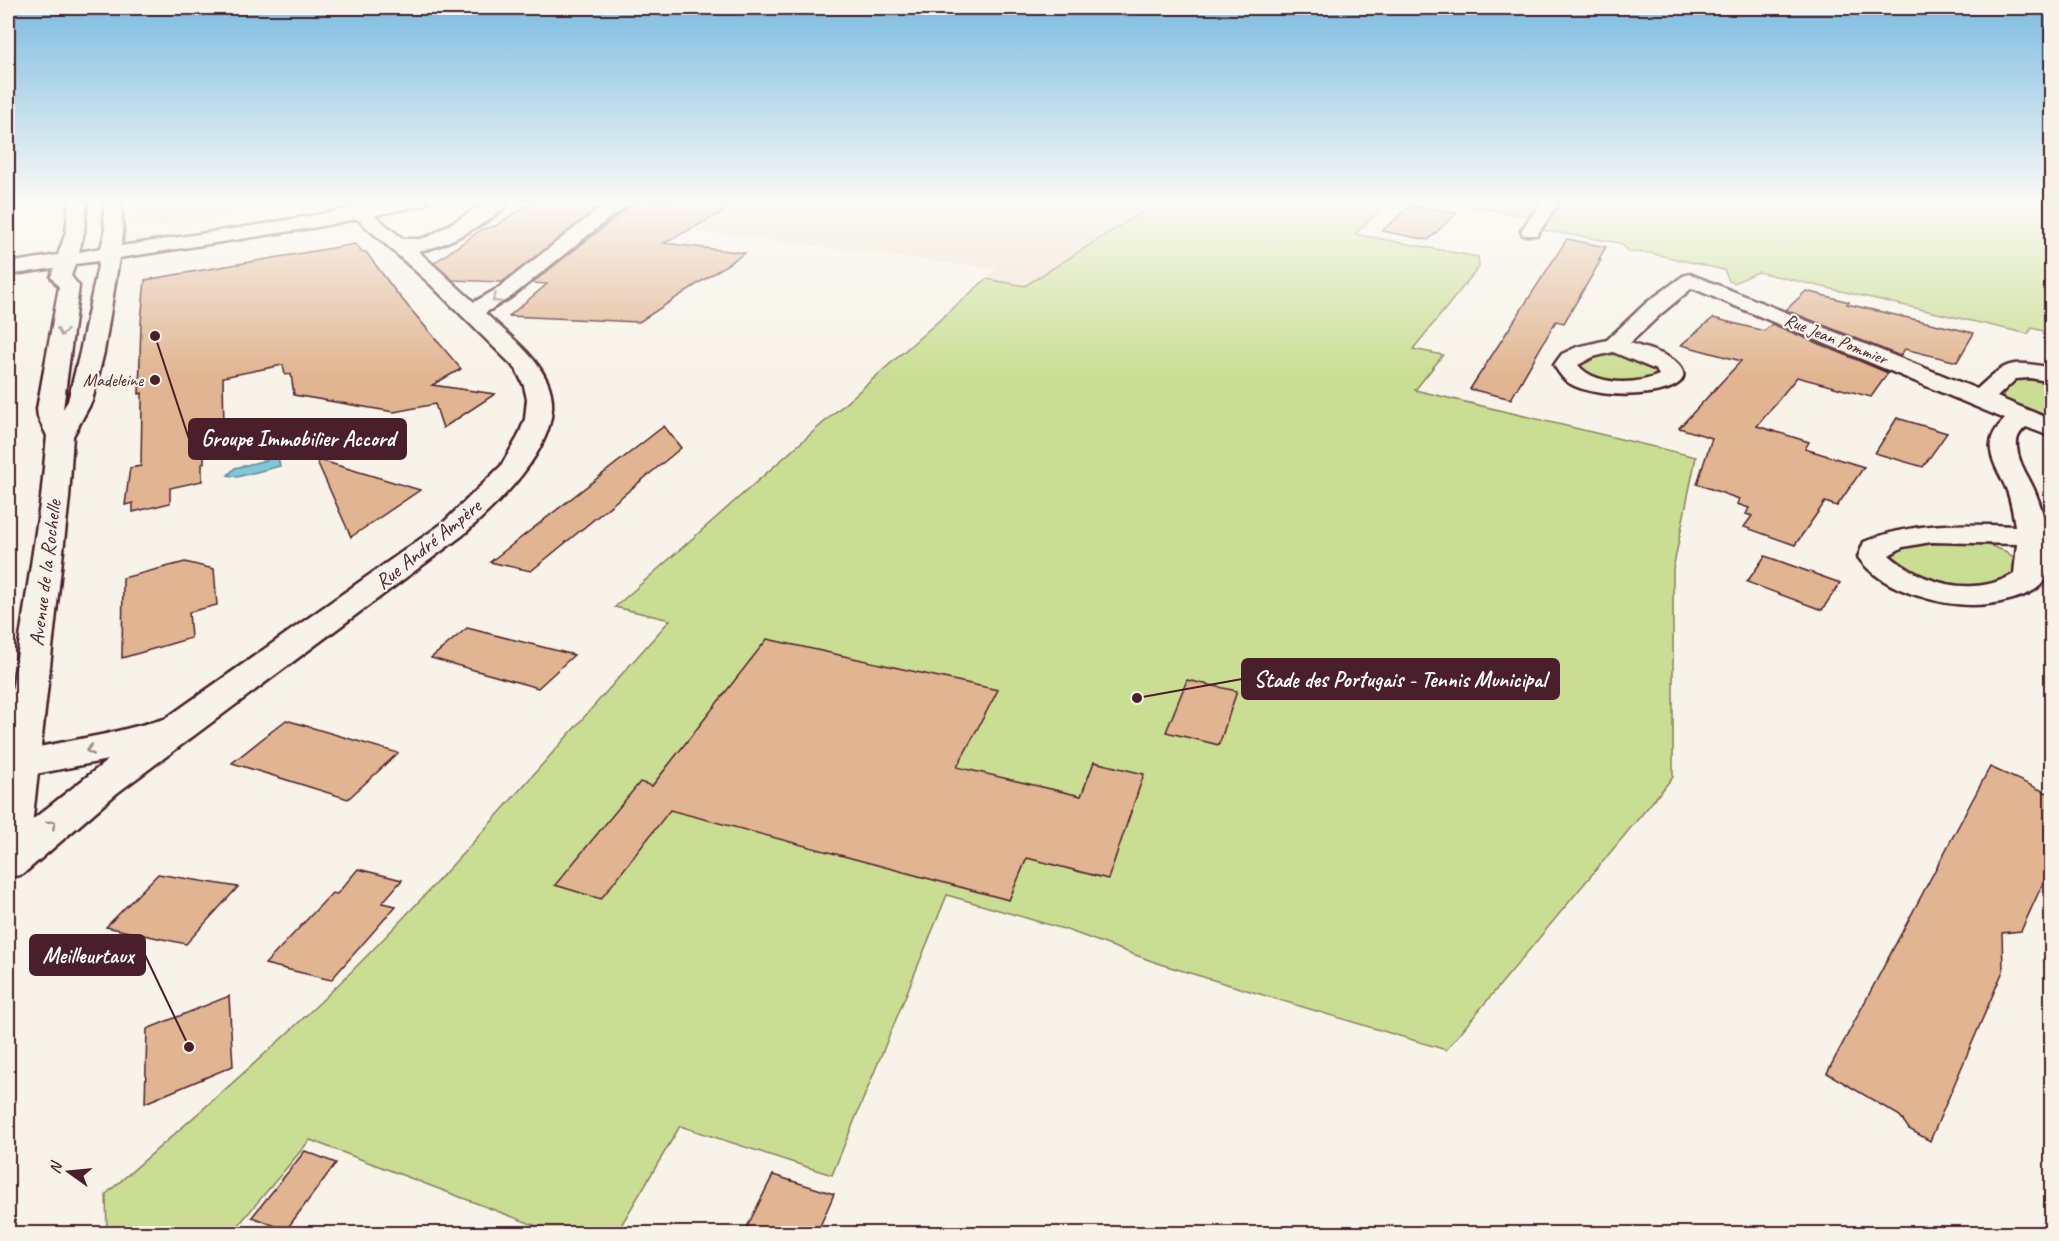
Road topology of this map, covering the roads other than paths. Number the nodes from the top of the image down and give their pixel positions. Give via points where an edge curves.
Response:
1 (67, 259) edge
2 (76, 259) edge
3 (109, 259) edge
4 (421, 259) edge
5 (547, 259) edge
6 (17, 262) edge
7 (66, 262) junction
8 (8, 279) edge
9 (471, 311) junction
10 (1615, 345) dead end
11 (2052, 375) edge
12 (1981, 399) junction
13 (2022, 417) junction
14 (2052, 429) edge
15 (60, 436) junction
16 (2029, 535) dead end
17 (204, 711) junction
18 (20, 763) junction
19 (8, 852) edge
20 (8, 862) edge

1 - 7 street, Avenue de la Rochelle
2 - 7 street
3 - 15 street, Avenue de la Rochelle via 80,401
4 - 9 street, Rue André Ampère
5 -> 9 street via 504,293
6 - 7 street
7 - 8 street
7 -> 15 street, Avenue de la Rochelle via 69,286 50,409
9 - 17 street, Rue André Ampère via 516,354 537,386 537,420 529,443 499,484 453,529
10 - 12 street, Rue Jean Pommier via 1690,280
11 - 12 street via 2009,372
12 - 13 street, Rue Jean Pommier
13 - 14 street, Rue Jean Pommier
13 - 16 street via 2006,433 2004,444 2029,518
15 - 18 street, Avenue de la Rochelle
17 -> 18 street, Rue André Ampère via 145,737
20 -> 17 street, Rue André Ampère via 103,783
18 - 19 street, Avenue de la Rochelle

